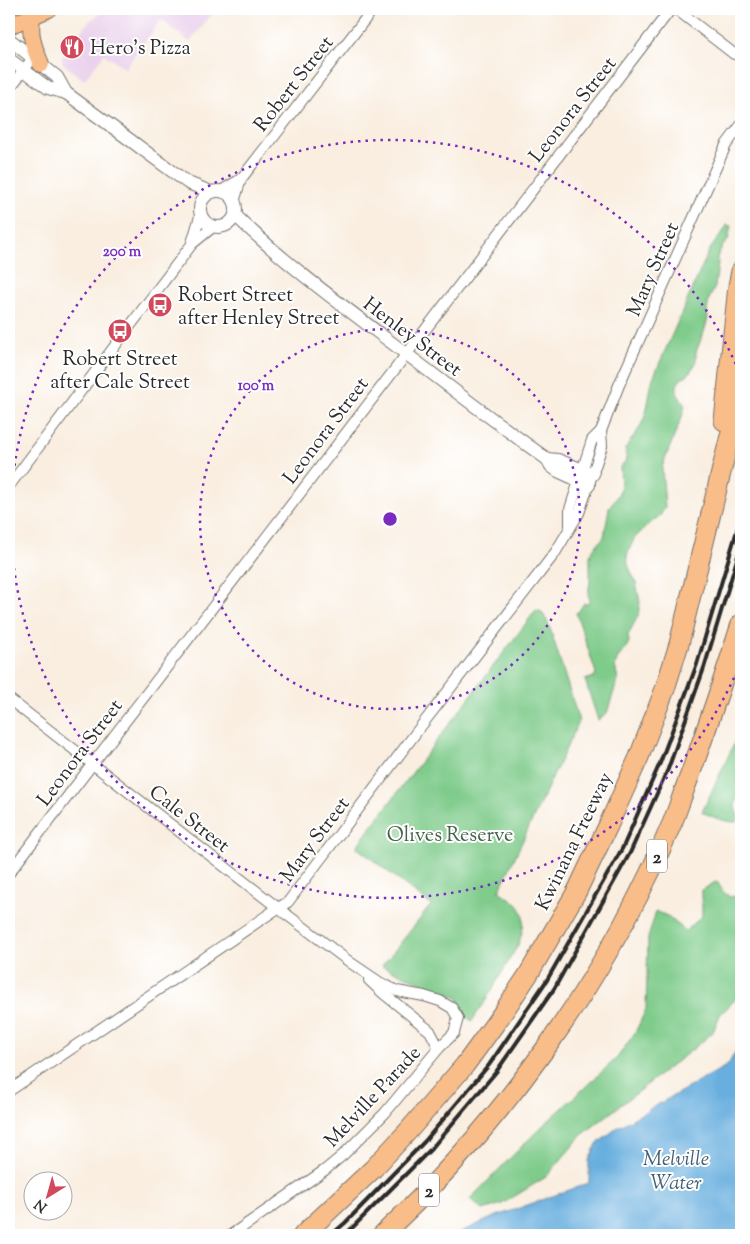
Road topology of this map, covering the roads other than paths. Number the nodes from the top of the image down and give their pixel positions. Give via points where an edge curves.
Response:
1 (49, 9) edge
2 (373, 9) edge
3 (671, 9) edge
4 (676, 9) edge
5 (33, 15) junction
6 (9, 26) edge
7 (9, 39) edge
8 (734, 54) dead end
9 (9, 59) edge
10 (37, 61) junction
11 (23, 70) junction
12 (9, 89) edge
13 (66, 92) junction
14 (741, 126) edge
15 (241, 179) junction
16 (209, 199) junction
17 (227, 217) junction
18 (192, 244) junction
19 (741, 271) edge
20 (406, 354) junction
21 (741, 390) edge
22 (586, 478) junction
23 (9, 486) edge
24 (715, 497) junction
25 (741, 624) edge
26 (741, 636) edge
27 (721, 687) junction
28 (9, 699) edge
29 (92, 764) junction
30 (9, 873) edge
31 (278, 908) junction
32 (351, 964) junction
33 (439, 1048) junction
34 (9, 1091) edge
35 (231, 1235) edge
36 (303, 1235) edge
37 (382, 1235) edge

1 - 5 highway
2 - 15 street, Robert Street
3 - 20 street, Leonora Street
4 - 8 street
5 - 6 highway
5 - 10 highway via 31,31
7 - 10 street
9 - 11 street
10 - 11 street
10 - 13 street via 56,77
11 - 12 street
11 - 13 street via 48,88
13 - 16 street
14 - 22 street, Mary Street via 726,145 601,431 592,440
15 - 16 street, Robert Street
15 - 17 street, Robert Street
16 - 17 street via 231,196
16 - 17 street via 204,219 208,223
16 - 18 street
17 - 18 street
17 - 20 street, Henley Street via 260,239
18 - 23 street
19 - 24 highway
20 - 22 street, Henley Street via 547,459 551,466
20 - 29 street, Leonora Street
21 - 24 highway, Kwinana Freeway
22 - 31 street, Mary Street via 579,513 555,553 288,902
24 - 36 highway, Kwinana Freeway via 665,689 639,757 577,891 528,975 465,1065 373,1169
25 - 27 highway, 2
26 - 27 highway
27 - 37 highway, 2 via 673,820 631,910 592,978 511,1094 442,1176
28 - 29 street, Cale Street
29 - 30 street, Leonora Street
29 - 31 street, Cale Street
31 - 32 street, Cale Street
31 - 34 street, Mary Street
32 - 33 street, Cale Street via 430,1031
32 - 33 street, Cale Street via 397,991 424,996 452,1008 458,1018 454,1033
33 - 35 street, Melville Parade via 386,1113 343,1155

